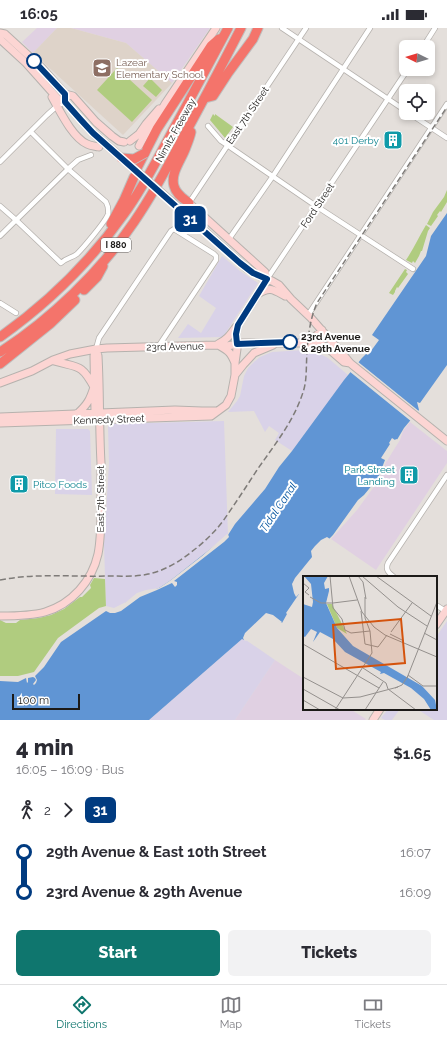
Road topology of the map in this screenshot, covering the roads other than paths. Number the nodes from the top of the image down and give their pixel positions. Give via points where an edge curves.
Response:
1 (216, 28) edge
2 (241, 28) edge
3 (258, 28) edge
4 (282, 28) edge
5 (306, 28) edge
6 (370, 28) edge
7 (435, 28) edge
8 (227, 30) edge
9 (0, 34) edge
10 (0, 38) edge
11 (299, 39) junction
12 (427, 40) edge
13 (343, 69) junction
14 (403, 76) edge
15 (47, 86) junction
16 (65, 94) junction
17 (205, 98) junction
18 (388, 99) junction
19 (65, 102) junction
20 (165, 104) junction
21 (447, 104) edge
22 (57, 106) junction
23 (399, 106) edge
24 (447, 109) edge
25 (198, 110) junction
26 (419, 120) edge
27 (208, 126) dead end
28 (432, 129) junction
29 (31, 132) junction
30 (447, 138) edge
31 (124, 143) junction
32 (227, 145) junction
33 (100, 147) dead end
34 (141, 149) junction
35 (91, 155) dead end
36 (122, 158) junction
37 (0, 162) edge
38 (68, 168) junction
39 (135, 174) junction
40 (273, 176) junction
41 (189, 203) junction
42 (0, 206) edge
43 (316, 206) junction
44 (16, 220) junction
45 (362, 235) junction
46 (0, 236) edge
47 (230, 239) junction
48 (116, 245) junction
49 (98, 248) junction
50 (413, 269) dead end
51 (267, 279) junction
52 (258, 294) junction
53 (291, 299) junction
54 (0, 303) edge
55 (16, 313) dead end
56 (308, 315) junction
57 (18, 324) junction
58 (238, 325) junction
59 (322, 330) junction
60 (0, 334) edge
61 (0, 337) edge
62 (296, 342) junction
63 (279, 343) junction
64 (237, 344) junction
65 (216, 345) junction
66 (158, 347) junction
67 (96, 349) junction
68 (0, 352) edge
69 (53, 360) junction
70 (235, 363) junction
71 (350, 363) junction
72 (0, 364) edge
73 (235, 375) junction
74 (0, 383) edge
75 (94, 387) junction
76 (77, 414) junction
77 (98, 415) junction
78 (0, 417) edge
79 (0, 422) edge
80 (447, 441) edge
81 (447, 475) edge
82 (393, 576) edge
83 (437, 606) edge
84 (447, 611) edge
85 (0, 616) edge
86 (437, 624) edge
87 (379, 710) edge
88 (373, 720) edge

1 - 20 main road
2 - 17 highway, Nimitz Freeway / I 880
3 - 17 highway via 253,40 213,96
4 - 11 street
5 - 11 street, East 7th Street
6 - 13 street
7 - 12 street
8 - 34 highway via 211,46 158,129
8 - 49 highway, Nimitz Freeway / I 880 via 140,189
9 - 16 main road via 5,34 42,68
10 - 15 main road
11 - 13 street
11 - 32 street, East 7th Street
13 - 18 street
13 - 40 street
14 - 18 street, Ford Street
15 - 19 main road via 59,100
15 - 22 main road
16 - 19 main road
16 - 31 main road via 73,96 96,122
17 - 25 highway, Nimitz Freeway / I 880
18 - 23 street
18 - 43 street, Ford Street
19 - 22 street
19 - 36 main road, bridge via 93,133
20 - 31 main road via 139,134
20 - 34 main road via 142,139
21 - 28 street
22 - 29 street
22 - 33 main road via 77,136 87,144
24 - 28 street
25 - 41 highway via 173,182 178,194
25 - 48 highway, Nimitz Freeway / I 880 via 151,196
26 - 28 street
27 - 32 street
28 - 30 street
28 - 45 street
29 - 37 street
29 - 38 street
31 - 34 main road via 133,142
32 - 40 street
32 - 41 street, East 7th Street
34 - 36 highway, bridge via 134,159
34 - 39 highway
35 - 38 street via 78,160
36 - 39 main road, bridge
38 - 44 street
38 - 44 street via 106,202 109,209 108,215 77,254 61,263
39 - 49 highway
39 - 51 main road, bridge via 188,216 246,268
40 - 43 street
40 - 47 street
41 - 47 main road
42 - 44 street
43 - 45 street
43 - 51 street, Ford Street
44 - 46 street
45 - 50 street
45 - 56 street
47 - 51 main road via 265,272
48 - 68 highway, Nimitz Freeway / I 880 via 58,308
48 - 72 highway via 97,277 50,324
49 - 57 highway, Nimitz Freeway / I 880 via 51,297
51 - 52 main road, Ford Street
51 - 53 main road via 279,285
52 - 53 main road via 270,289
52 - 58 main road, Ford Street
53 - 56 main road
54 - 55 street
56 - 59 main road
57 - 60 highway
57 - 61 highway, Nimitz Freeway / I 880
58 - 64 main road, Ford Street
58 - 65 main road via 224,342
59 - 62 main road via 315,337
59 - 71 main road
62 - 63 main road, 23rd Avenue
62 - 71 main road, 23rd Avenue via 322,345 344,362
63 - 64 main road, 23rd Avenue
63 - 73 main road, Kennedy Street via 254,352
64 - 65 main road, 23rd Avenue
64 - 70 main road, Kennedy Street
65 - 66 main road, 23rd Avenue
65 - 70 main road via 232,354
66 - 67 main road, 23rd Avenue
66 - 67 street, East 7th Street via 216,260 214,254 174,229 99,338
67 - 69 main road, 23rd Avenue
67 - 75 main road, East 7th Street
67 - 77 main road, East 7th Street
69 - 74 main road, 23rd Avenue
69 - 75 main road via 76,366 88,375
70 - 73 main road, Kennedy Street
71 - 80 main road
73 - 77 main road, Kennedy Street via 231,396 226,405 216,411 175,410
75 - 76 main road via 88,403
75 - 77 main road, East 7th Street
76 - 77 main road, Kennedy Street
76 - 78 main road, Kennedy Street
77 - 79 main road, Kennedy Street
77 - 85 main road, East 7th Street via 101,477 100,541 95,564 84,584 56,608 28,615
81 - 82 street via 388,563 387,570
83 - 84 street
84 - 86 main road
87 - 88 main road

